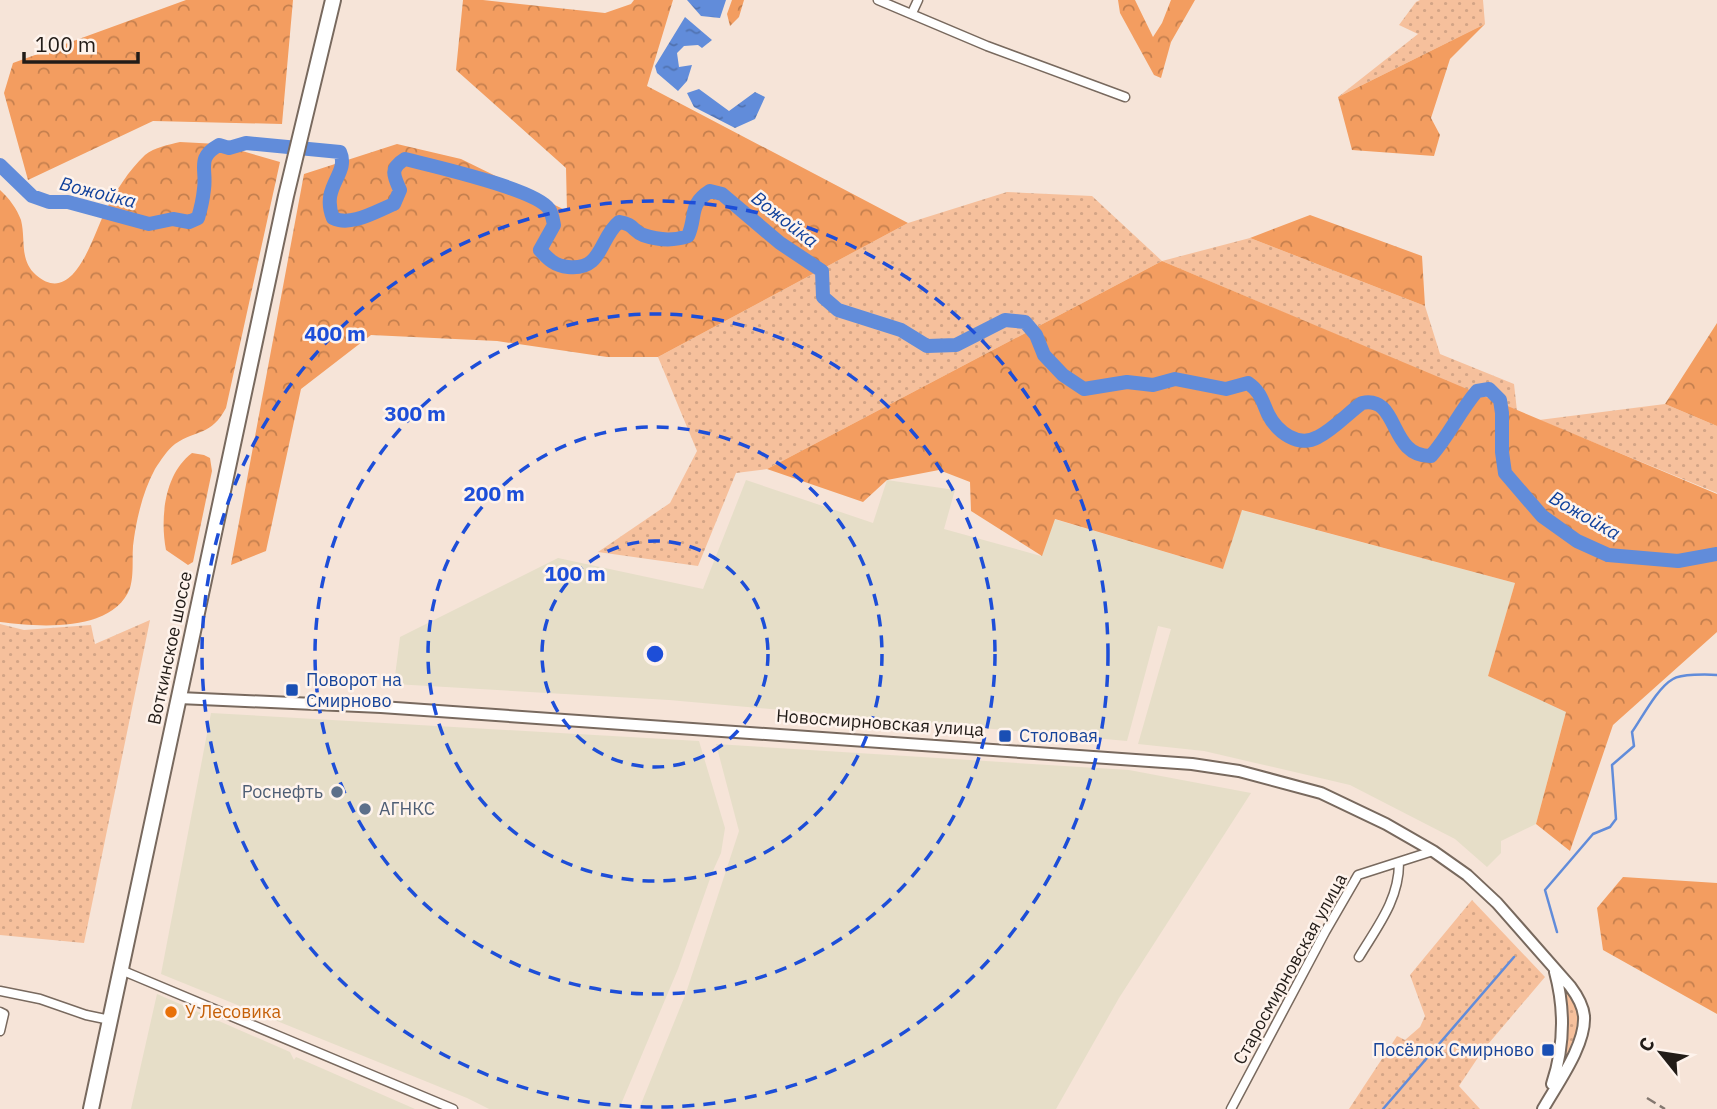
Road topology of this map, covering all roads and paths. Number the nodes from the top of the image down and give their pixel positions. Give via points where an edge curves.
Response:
1 (333, 0) edge
2 (878, 0) edge
3 (918, 0) edge
4 (912, 13) junction
5 (1125, 97) dead end
6 (180, 698) junction
7 (1433, 851) junction
8 (1399, 863) junction
9 (1359, 957) dead end
10 (121, 970) junction
11 (1554, 970) junction
12 (0, 991) edge
13 (2, 1013) edge
14 (110, 1020) junction
15 (0, 1031) edge
16 (1544, 1108) edge
17 (92, 1109) edge
18 (453, 1109) edge
19 (1231, 1109) edge

1 - 6 main road, Воткинское шоссе via 303,118
2 - 4 street
3 - 4 street
4 - 5 street
6 - 7 street, Новосмирновская улица via 381,707 1192,764 1321,793
6 - 10 main road, Воткинское шоссе
7 - 8 street, Старосмирновская улица
7 - 11 street, Новосмирновская улица via 1497,903
8 - 9 street via 1392,903
8 - 19 street, Старосмирновская улица via 1358,875
10 - 14 main road, Воткинское шоссе
10 - 18 street
11 - 16 street, Новосмирновская улица via 1561,995 1560,1048
11 - 16 street, Новосмирновская улица via 1577,996 1584,1017 1571,1061
12 - 14 street
13 - 15 street
14 - 17 main road, Воткинское шоссе

